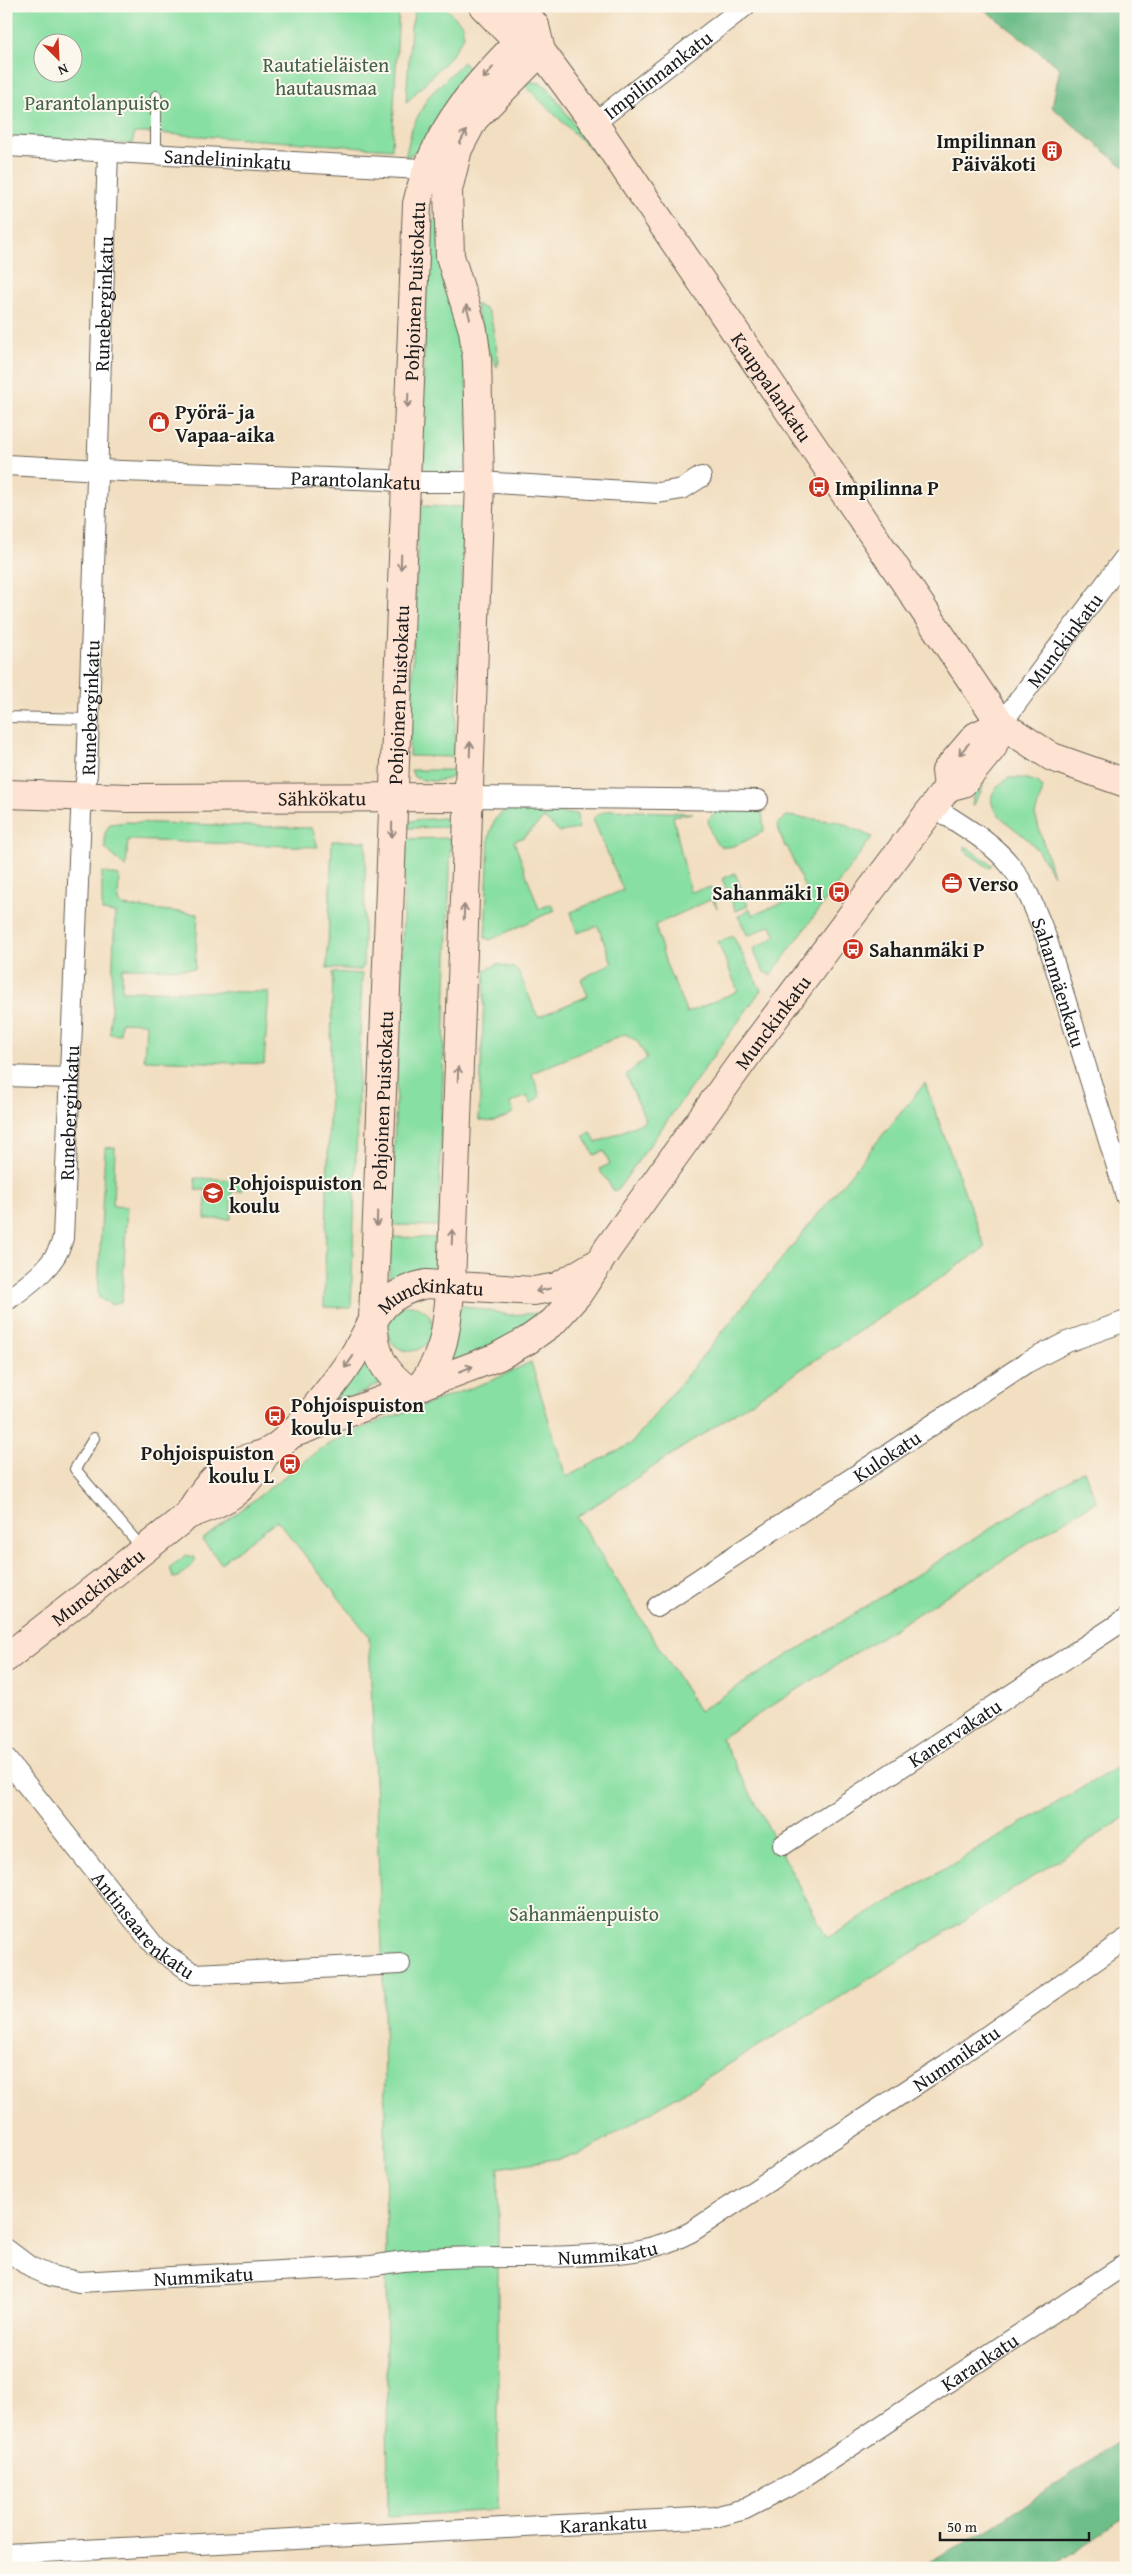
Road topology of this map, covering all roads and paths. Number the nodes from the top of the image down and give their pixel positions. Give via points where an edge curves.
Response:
1 (483, 6) edge
2 (745, 6) edge
3 (528, 32) edge
4 (156, 96) dead end
5 (594, 123) junction
6 (6, 146) edge
7 (108, 152) junction
8 (156, 155) junction
9 (439, 170) junction
10 (6, 465) edge
11 (96, 470) junction
12 (701, 477) dead end
13 (405, 482) junction
14 (480, 482) junction
15 (1126, 556) edge
16 (6, 717) edge
17 (89, 718) junction
18 (1001, 724) junction
19 (1126, 782) edge
20 (6, 794) edge
21 (392, 797) junction
22 (469, 797) junction
23 (940, 797) junction
24 (82, 798) junction
25 (758, 800) dead end
26 (6, 1076) edge
27 (68, 1078) junction
28 (1126, 1196) edge
29 (601, 1259) junction
30 (451, 1285) junction
31 (6, 1301) edge
32 (373, 1318) junction
33 (1126, 1321) edge
34 (415, 1388) junction
35 (289, 1435) junction
36 (94, 1438) dead end
37 (144, 1550) junction
38 (657, 1607) dead end
39 (1126, 1620) edge
40 (6, 1658) edge
41 (6, 1759) edge
42 (783, 1846) dead end
43 (1126, 1939) edge
44 (400, 1964) dead end
45 (6, 2249) edge
46 (1126, 2264) edge
47 (6, 2554) edge

1 - 3 street, Kauppalankatu
2 - 5 street, Impilinnankatu
3 - 5 street, Kauppalankatu
3 - 9 street, Pohjoinen Puistokatu via 505,85 474,119 458,149
4 - 8 lane
5 - 18 street, Kauppalankatu
6 - 7 street, Sandelininkatu
7 - 8 street, Sandelininkatu
7 - 11 street, Runeberginkatu
8 - 9 street, Sandelininkatu
9 -> 13 street, Pohjoinen Puistokatu via 416,211
14 -> 9 street, Pohjoinen Puistokatu via 478,360 473,330 450,256
10 - 11 street, Parantolankatu
11 - 13 street, Parantolankatu
11 - 17 street, Runeberginkatu
12 - 14 street, Parantolankatu via 682,489 658,493
13 - 14 street, Parantolankatu
13 -> 21 street, Pohjoinen Puistokatu
22 -> 14 street, Pohjoinen Puistokatu
15 - 18 street, Munckinkatu
16 - 17 lane
17 - 24 street, Runeberginkatu via 87,774
18 - 19 street via 1052,758
18 - 23 street, Munckinkatu via 992,748 964,782
20 - 24 street, Sähkökatu
21 - 22 street, Sähkökatu
21 - 24 street, Sähkökatu
21 -> 32 street, Pohjoinen Puistokatu
22 - 25 street, Sähkökatu
30 -> 22 street, Pohjoinen Puistokatu
23 - 28 street, Sahanmäenkatu via 1002,856 1032,901
23 - 29 street, Munckinkatu via 747,1055
24 - 27 street, Runeberginkatu
26 - 27 street
27 - 31 street, Runeberginkatu via 60,1250 52,1261
29 -> 30 street, Munckinkatu via 557,1287 534,1291
34 -> 29 street, Munckinkatu via 497,1357 528,1340 553,1322 578,1294
30 - 32 street, Munckinkatu via 410,1287 395,1296
30 - 34 street, Pohjoinen Puistokatu via 440,1354 435,1367
32 - 34 street, Pohjoinen Puistokatu via 377,1354 390,1373
32 -> 35 street, Munckinkatu via 354,1355 324,1396
33 - 38 street, Kulokatu via 1068,1342 1026,1363
34 - 35 street, Munckinkatu
35 - 37 street, Munckinkatu via 266,1453 252,1478 222,1503 188,1515
36 - 37 lane via 75,1468
37 - 40 street, Munckinkatu
39 - 42 street, Kanervakatu
41 - 44 street, Antinsaarenkatu via 156,1948 194,1974
43 - 45 street, Nummikatu via 947,2064 691,2232 646,2251 79,2282 30,2267
46 - 47 street, Karankatu via 795,2484 745,2509 715,2517

